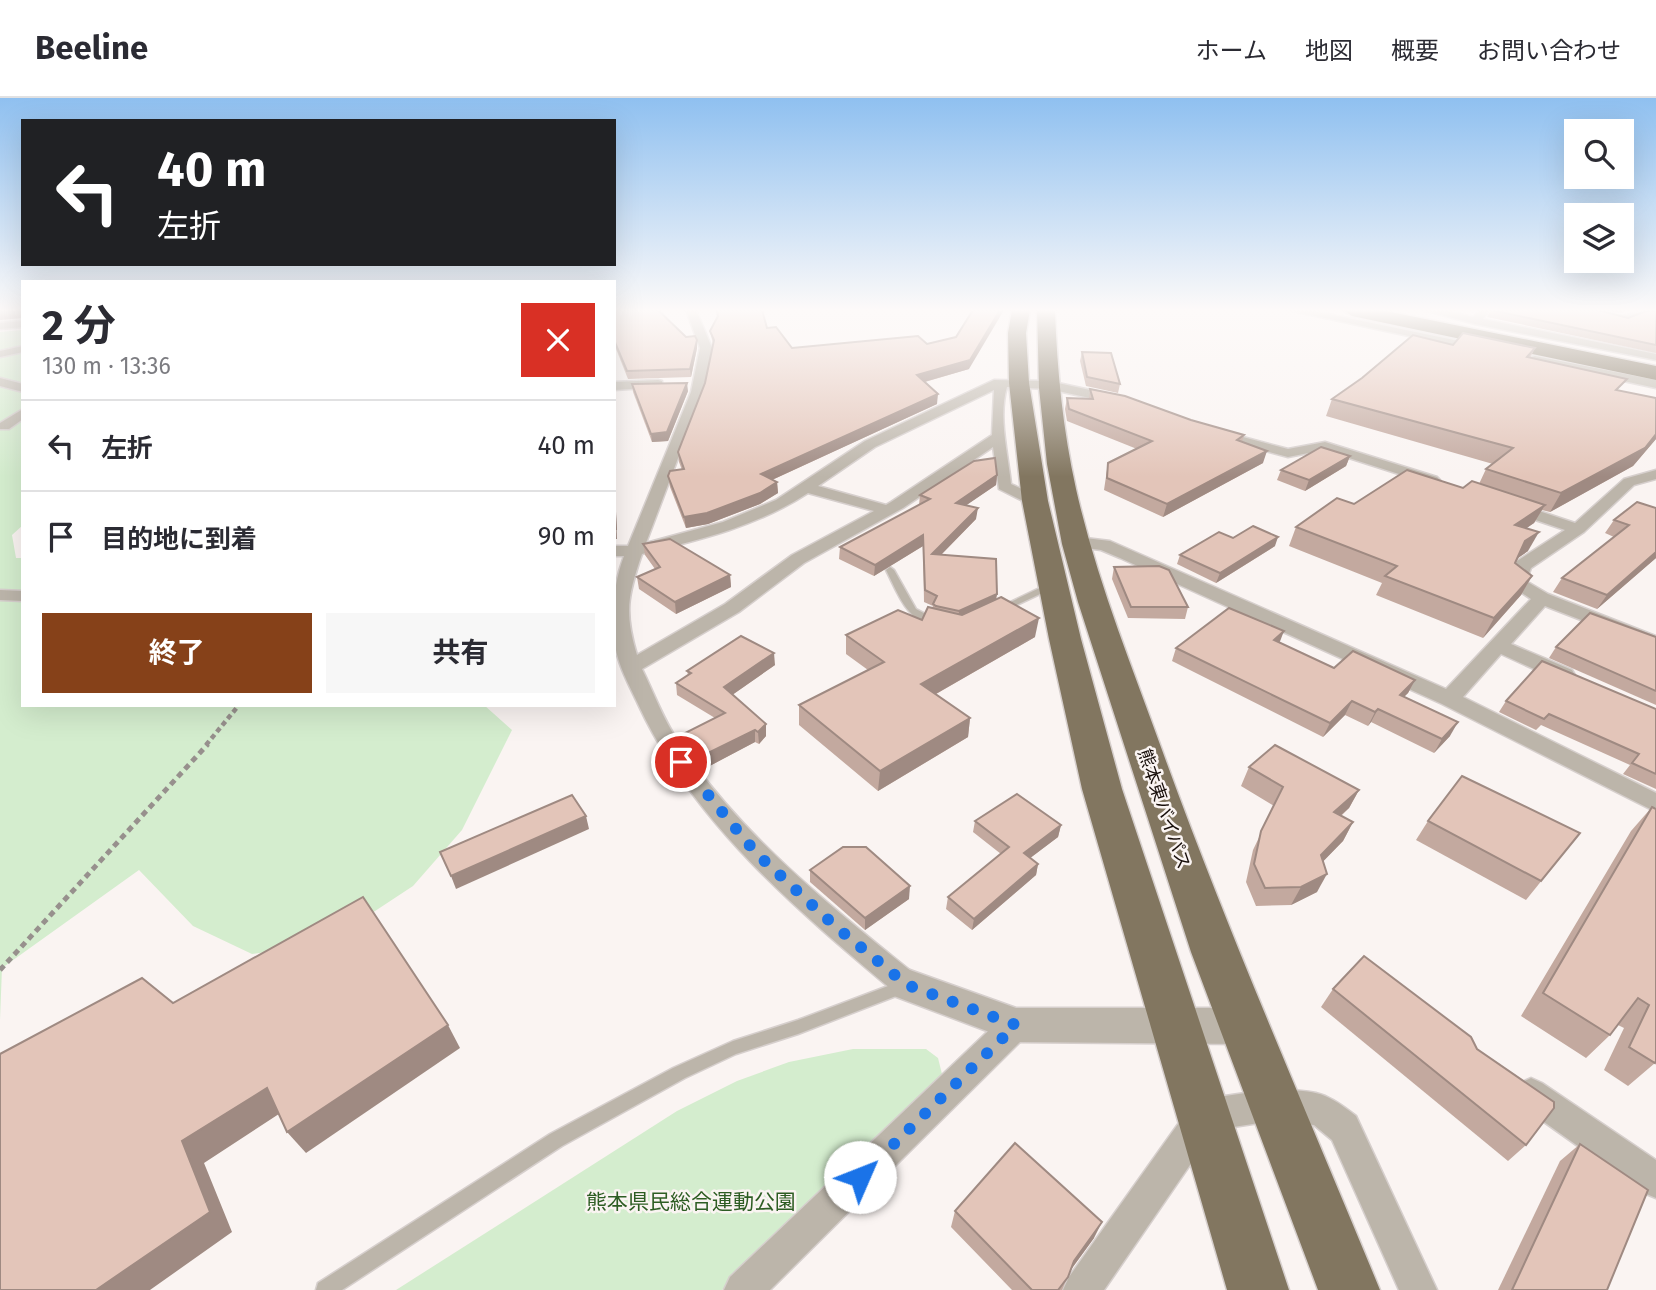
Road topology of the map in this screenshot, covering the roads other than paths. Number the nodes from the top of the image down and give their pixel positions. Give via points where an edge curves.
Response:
1 (697, 366) edge
2 (1021, 366) edge
3 (1029, 366) edge
4 (1566, 366) edge
5 (1620, 366) edge
6 (1656, 373) edge
7 (0, 382) edge
8 (687, 384) junction
9 (1024, 384) junction
10 (1656, 384) edge
11 (616, 386) edge
12 (21, 387) edge
13 (1127, 402) edge
14 (21, 414) edge
15 (4, 426) dead end
16 (1206, 431) edge
17 (999, 438) junction
18 (1655, 477) edge
19 (1447, 485) edge
20 (804, 487) junction
21 (1034, 501) junction
22 (1499, 502) edge
23 (888, 510) junction
24 (1578, 529) junction
25 (1077, 542) junction
26 (623, 551) edge
27 (890, 570) edge
28 (1052, 585) junction
29 (0, 595) edge
30 (21, 596) edge
31 (1542, 598) junction
32 (994, 612) edge
33 (949, 626) edge
34 (1656, 643) edge
35 (1500, 646) junction
36 (631, 667) junction
37 (1584, 683) edge
38 (1449, 699) junction
39 (1656, 803) edge
40 (907, 985) junction
41 (1016, 1025) junction
42 (1176, 1026) junction
43 (1243, 1026) junction
44 (1508, 1078) edge
45 (1272, 1105) junction
46 (1205, 1115) junction
47 (1656, 1181) edge
48 (325, 1290) edge
49 (743, 1290) edge
50 (1082, 1290) edge
51 (1258, 1290) edge
52 (1349, 1290) edge
53 (1418, 1290) edge

1 - 8 street
2 - 9 highway, 熊本東バイパス
3 - 9 highway, 熊本東バイパス
4 - 10 street
5 - 6 highway
7 - 12 street
8 - 11 street
8 - 26 street via 697,392
9 - 13 street
9 - 17 street via 998,396
9 - 20 street via 973,394 870,444
9 - 21 highway, 熊本東バイパス
9 - 25 highway, 熊本東バイパス via 1054,433
14 - 15 street
16 - 19 street via 1288,453 1325,446
17 - 21 street via 1003,486
17 - 23 street
18 - 24 street via 1629,482
20 - 23 street
20 - 26 street via 782,503 730,525
21 - 28 highway, 熊本東バイパス
22 - 24 street
23 - 36 street via 798,559 732,608
24 - 31 street via 1523,565 1516,583
25 - 38 street via 1104,545 1126,554
25 - 43 highway, 熊本東バイパス via 1160,802
26 - 36 street via 618,623
27 - 33 lane via 912,611
28 - 32 lane
28 - 42 highway, 熊本東バイパス via 1102,789
29 - 30 street
31 - 34 street
31 - 35 street
35 - 37 street
35 - 38 street
36 - 40 street via 667,743 756,853
38 - 39 street
40 - 41 street
40 - 48 lane via 733,1048 679,1073 555,1140
41 - 42 street
41 - 49 street
42 - 43 street
42 - 46 highway, 熊本東バイパス
43 - 45 highway, 熊本東バイパス
44 - 47 street
45 - 46 street
45 - 52 highway, 熊本東バイパス
45 - 53 street via 1321,1109 1344,1128
46 - 50 street
46 - 51 highway, 熊本東バイパス

